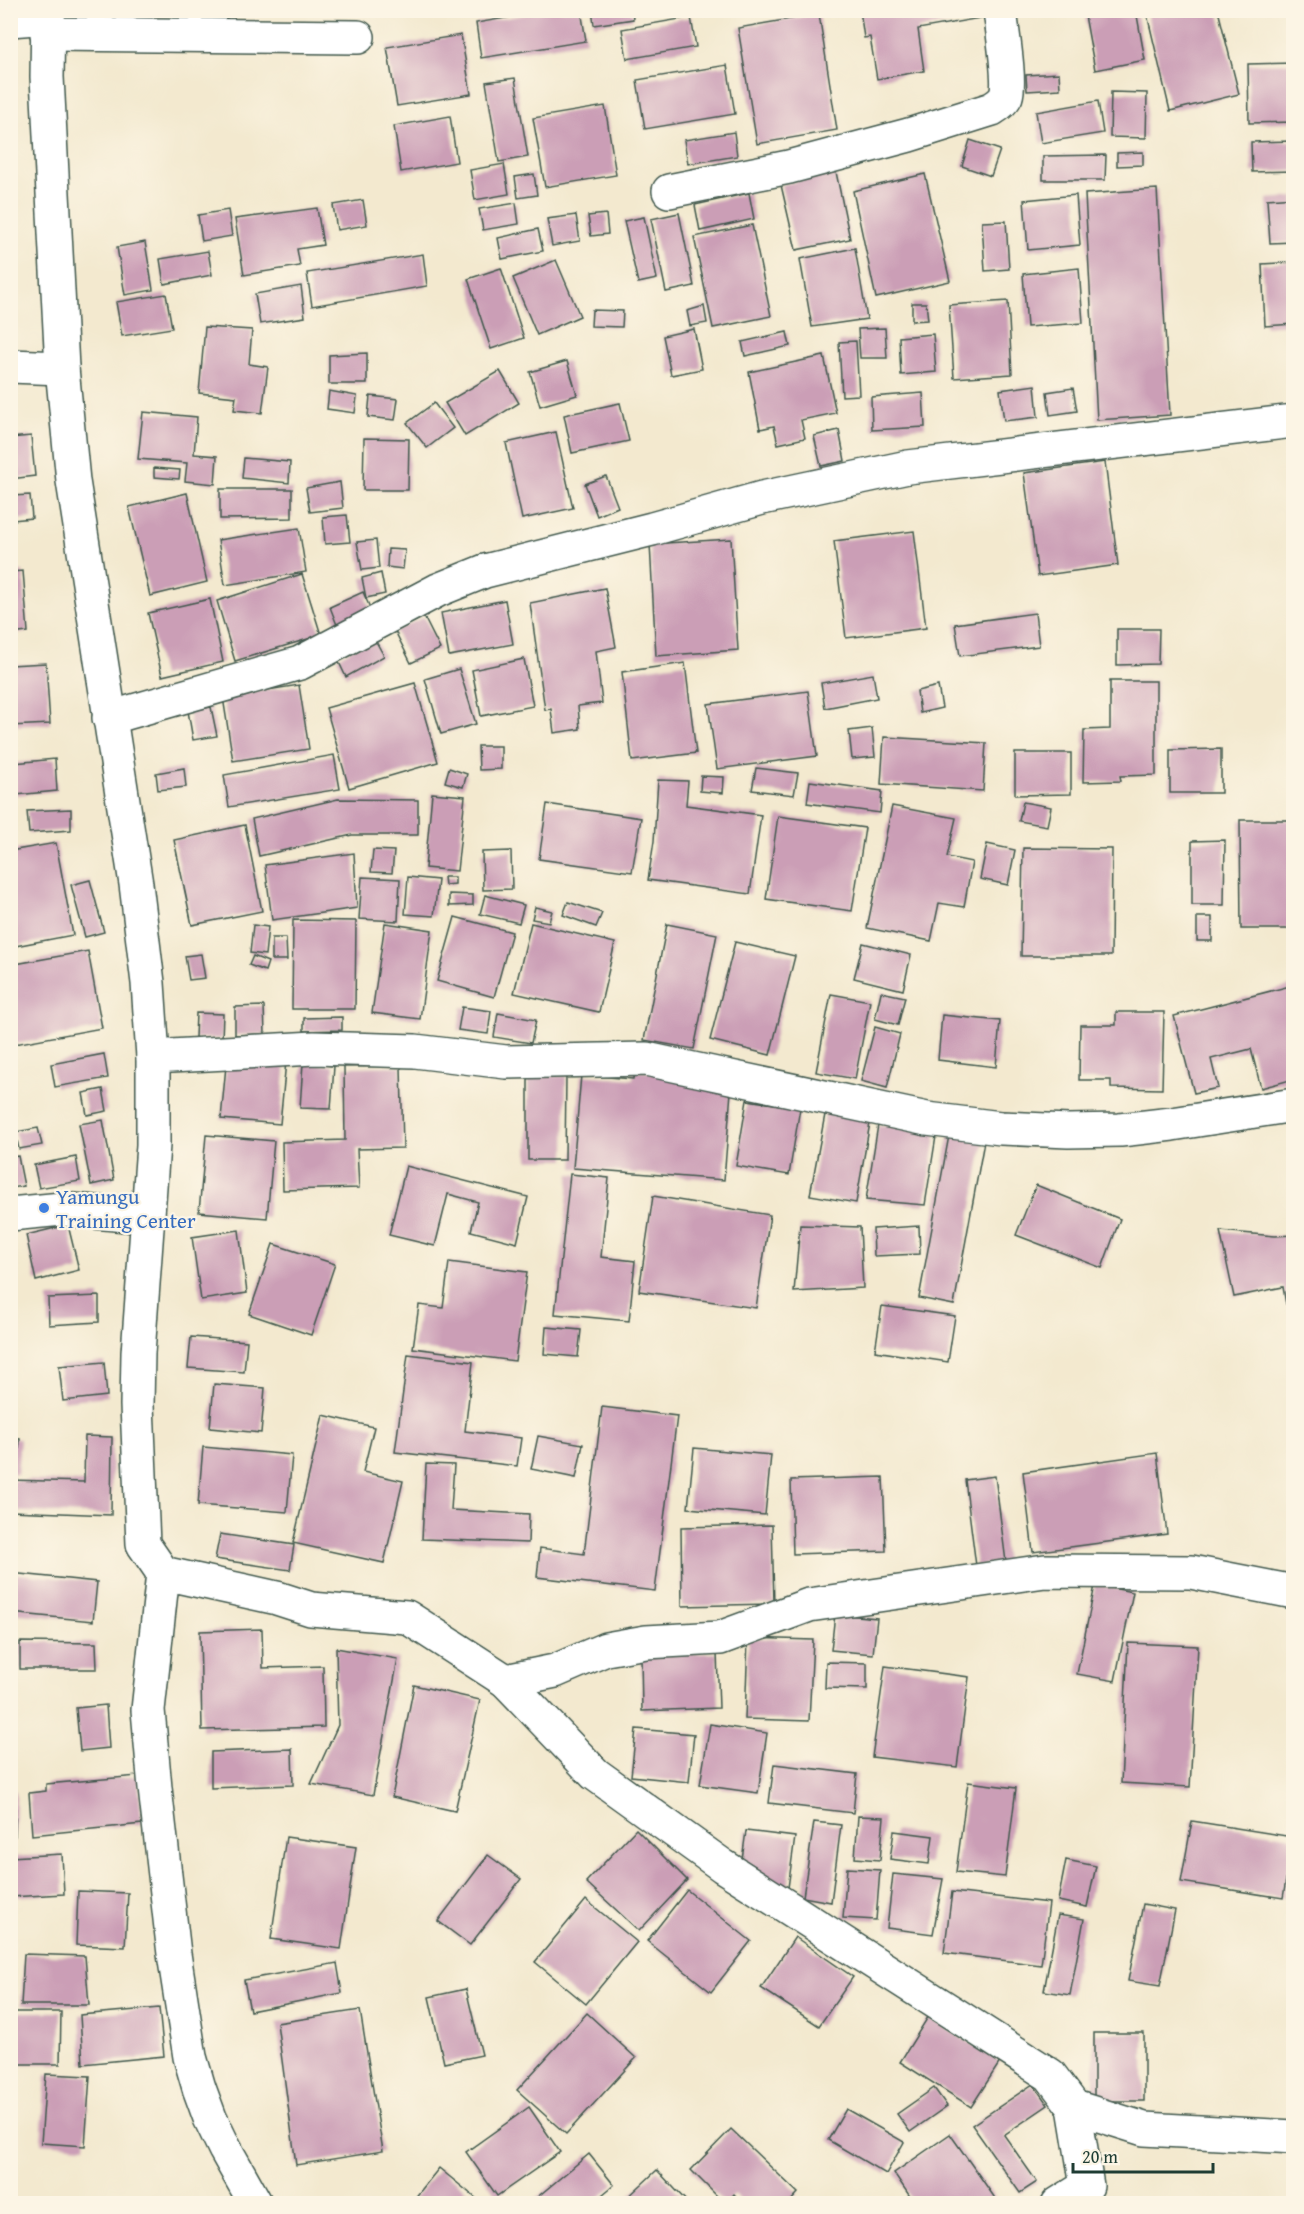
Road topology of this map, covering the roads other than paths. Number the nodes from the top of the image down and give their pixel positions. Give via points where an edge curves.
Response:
1 (1000, 10) edge
2 (10, 20) edge
3 (48, 21) edge
4 (358, 37) dead end
5 (669, 191) dead end
6 (10, 366) edge
7 (62, 368) junction
8 (1293, 421) edge
9 (110, 718) junction
10 (153, 1057) junction
11 (1293, 1105) edge
12 (10, 1214) edge
13 (148, 1217) junction
14 (163, 1574) junction
15 (1293, 1592) edge
16 (506, 1681) junction
17 (1074, 2107) junction
18 (1293, 2137) edge
19 (256, 2204) edge
20 (1059, 2204) edge

1 - 5 street via 1006,96 992,109 789,167
2 - 3 street
3 - 4 street
3 - 7 street via 47,77
6 - 7 street
7 - 9 street via 73,481
8 - 9 street via 908,467 762,498 486,571 430,594 300,663
9 - 10 street via 136,884
10 - 11 street via 314,1048 415,1051 506,1062 646,1059 927,1119 1068,1131 1172,1124
10 - 13 street
12 - 13 street via 62,1209
13 - 14 street via 138,1374 142,1521 143,1544
14 - 16 street via 311,1608 407,1617
14 - 19 street via 148,1710 174,1954 199,2088 225,2149
15 - 16 street via 1191,1572 1045,1570 809,1605 720,1638 646,1642 606,1649 555,1671
16 - 17 street via 595,1774 723,1866 1050,2075
17 - 18 street via 1144,2129
17 - 20 street via 1087,2186

